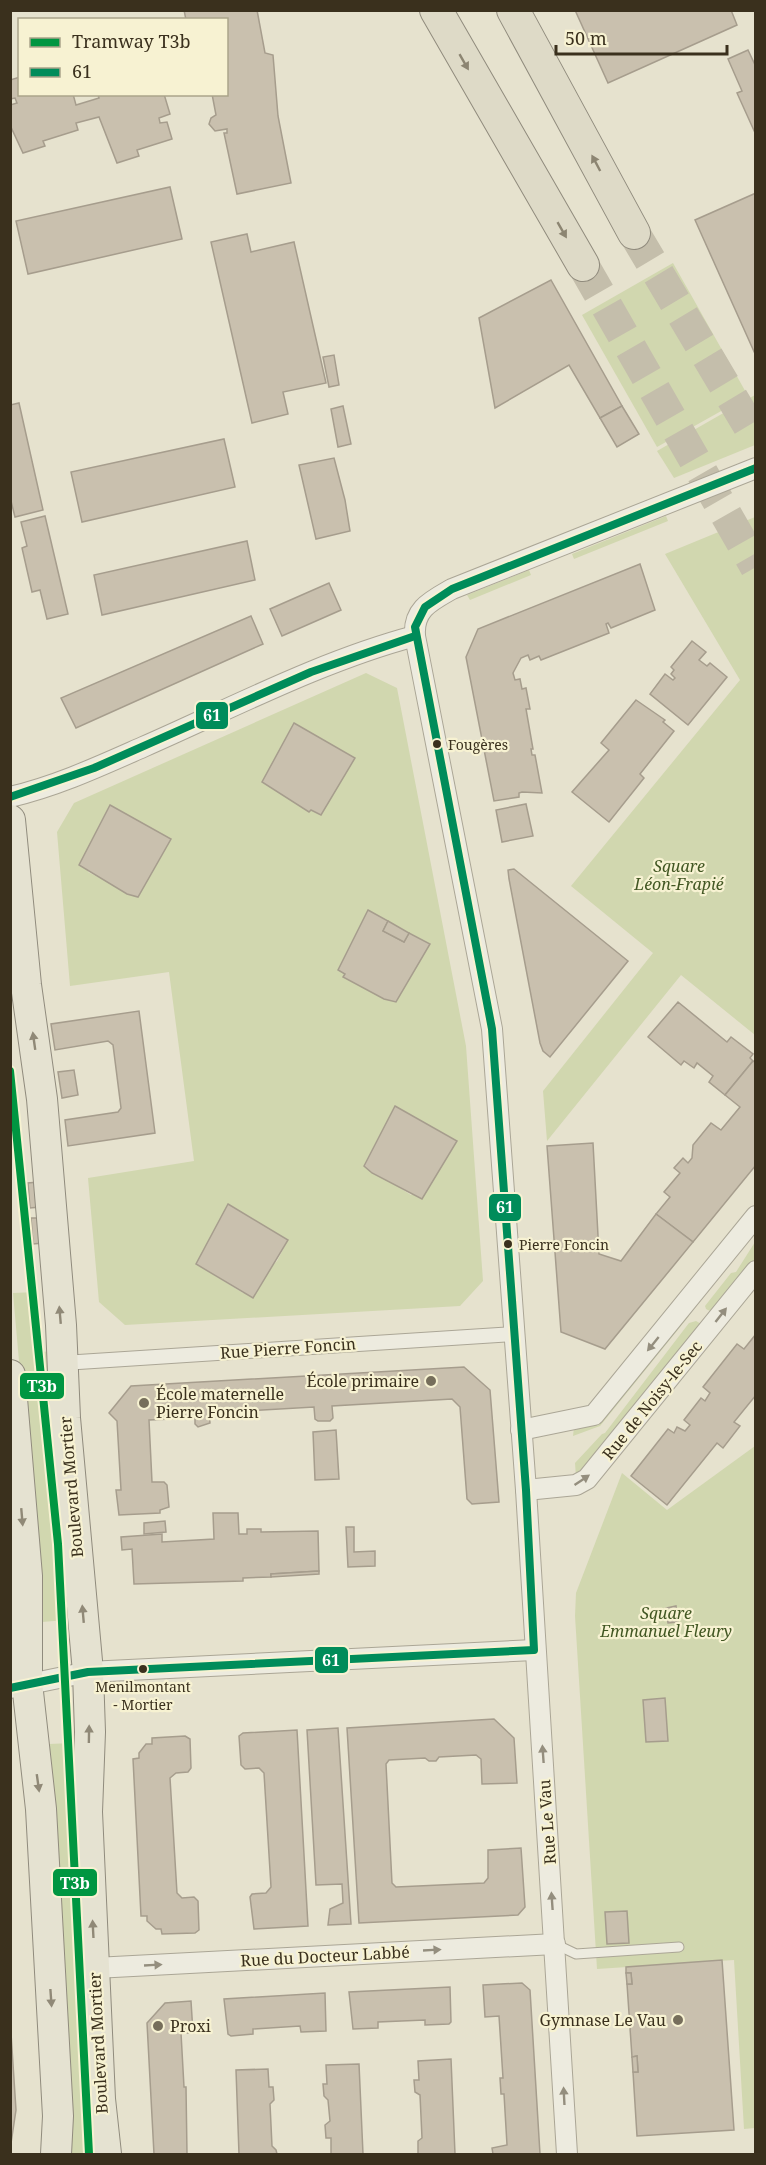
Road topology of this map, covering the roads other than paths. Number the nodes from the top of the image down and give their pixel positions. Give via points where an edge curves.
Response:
1 (436, 10) edge
2 (513, 10) edge
3 (634, 233) tunnel mouth
4 (583, 265) tunnel mouth
5 (756, 468) edge
6 (415, 636) junction
7 (10, 797) edge
8 (10, 820) edge
9 (756, 1216) edge
10 (756, 1271) edge
11 (514, 1334) junction
12 (63, 1363) junction
13 (10, 1376) edge
14 (12, 1418) edge
15 (522, 1430) junction
16 (526, 1490) junction
17 (19, 1577) edge
18 (534, 1650) junction
19 (88, 1672) junction
20 (19, 1686) edge
21 (555, 1944) junction
22 (679, 1947) dead end
23 (94, 1968) junction
24 (56, 2154) edge
25 (106, 2154) edge
26 (567, 2154) edge

1 -> 4 highway
3 -> 2 highway
5 - 6 street via 452,589 424,606 416,618
6 - 7 street via 338,662 102,766
6 - 11 street, Rue Le Vau via 492,1029
12 -> 8 main road, Boulevard Mortier via 42,1099
9 -> 15 street, Rue de Noisy-le-Sec via 594,1415
16 -> 10 street, Rue de Noisy-le-Sec via 576,1485 586,1479
11 - 12 street, Rue Pierre Foncin
11 - 15 street, Rue Le Vau
19 -> 12 main road, Boulevard Mortier
13 - 14 main road
14 -> 17 main road
15 - 16 street, Rue Le Vau
16 - 18 street, Rue Le Vau
17 - 20 main road
18 - 19 street
21 -> 18 street, Rue Le Vau
19 - 20 street
23 -> 19 main road, Boulevard Mortier via 87,1812
20 -> 24 main road via 41,1809 58,2116
21 - 22 lane via 576,1954
23 -> 21 street, Rue du Docteur Labbé
26 -> 21 street, Rue Le Vau
23 - 25 main road, Boulevard Mortier

